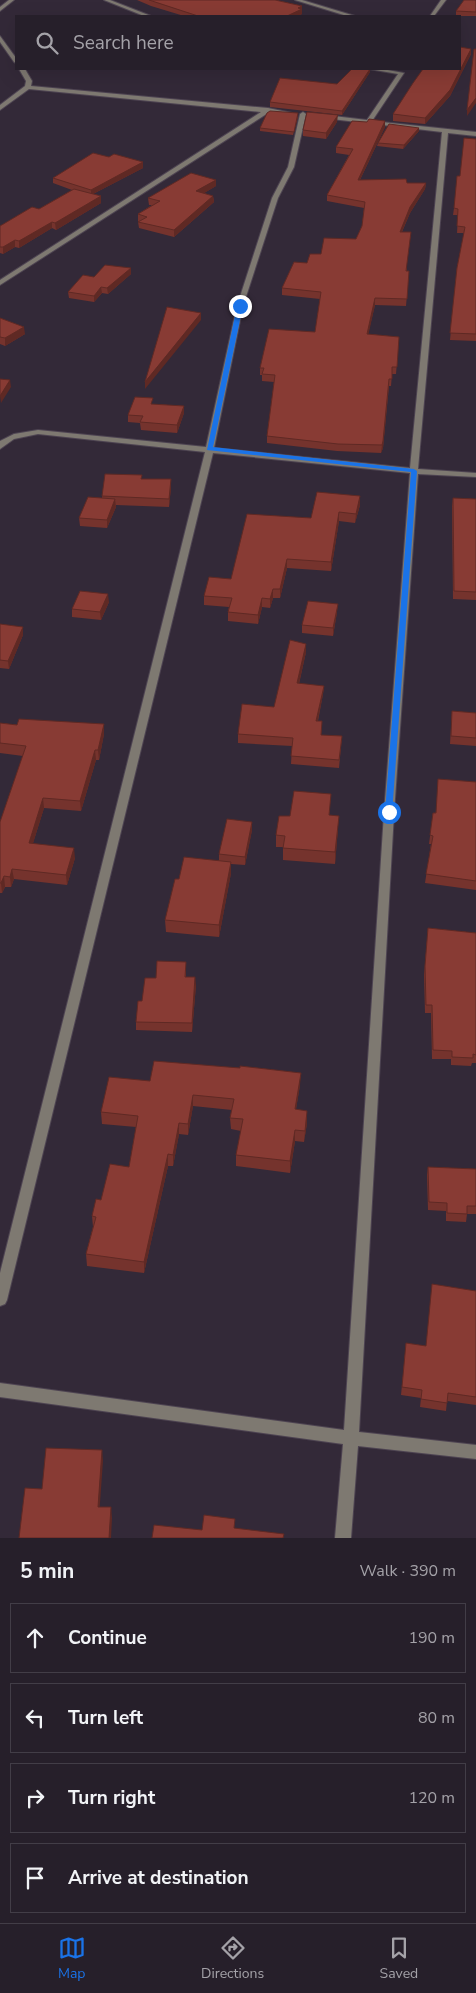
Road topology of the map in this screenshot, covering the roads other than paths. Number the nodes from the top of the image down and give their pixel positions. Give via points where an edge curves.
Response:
1 (12, 0) edge
2 (106, 0) edge
3 (296, 0) edge
4 (444, 0) edge
5 (0, 10) edge
6 (145, 15) edge
7 (347, 15) edge
8 (433, 15) edge
9 (0, 38) edge
10 (15, 59) edge
11 (23, 70) edge
12 (387, 70) edge
13 (402, 71) edge
14 (28, 87) junction
15 (0, 99) edge
16 (10, 100) junction
17 (0, 108) edge
18 (268, 110) junction
19 (322, 117) edge
20 (368, 122) junction
21 (445, 131) junction
22 (476, 134) edge
23 (0, 283) edge
24 (0, 447) edge
25 (210, 449) junction
26 (414, 471) junction
27 (476, 475) edge
28 (0, 1300) edge
29 (0, 1390) edge
30 (350, 1438) junction
31 (476, 1452) edge
32 (342, 1538) edge

1 - 5 street
2 - 6 street
3 - 7 street
4 - 8 street
9 - 10 street
11 - 14 street via 30,81
12 - 13 street
13 - 20 street
14 - 16 street
14 - 18 street
15 - 16 street
16 - 17 street
18 - 23 street
18 - 25 street via 307,115 291,167 275,198 240,306
19 - 20 street
20 - 21 street
21 - 22 street
21 - 26 street
24 - 25 street via 18,434 38,432
25 - 26 street
25 - 28 street
26 - 27 street
26 - 30 street
29 - 30 street
30 - 31 street
30 - 32 street

